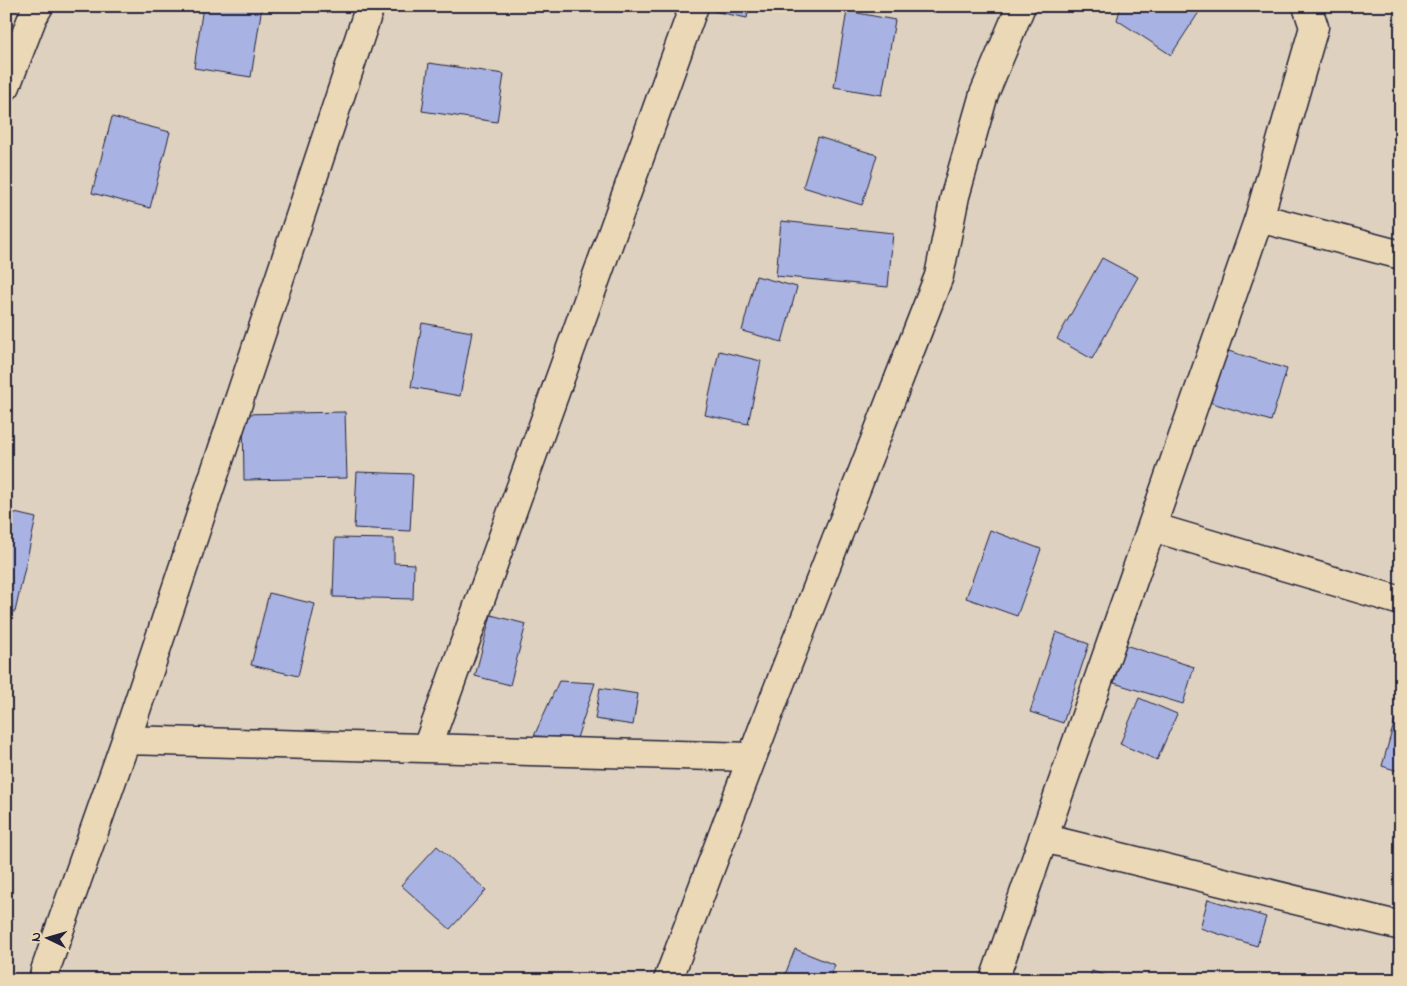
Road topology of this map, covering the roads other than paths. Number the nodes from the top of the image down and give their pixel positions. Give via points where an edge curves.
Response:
1 (39, 6) edge
2 (370, 6) edge
3 (694, 6) edge
4 (1021, 6) edge
5 (1306, 6) edge
6 (6, 86) edge
7 (1260, 218) junction
8 (1401, 255) edge
9 (1152, 528) junction
10 (1401, 601) edge
11 (126, 740) junction
12 (426, 748) junction
13 (752, 757) junction
14 (1043, 838) junction
15 (1401, 926) edge
16 (44, 980) edge
17 (668, 980) edge
18 (994, 980) edge

1 - 6 street
2 - 11 street
3 - 12 street
4 - 13 street via 984,94 955,196 938,276
5 - 7 street via 1314,27
7 - 8 street
7 - 9 street
9 - 10 street
9 - 14 street
11 - 12 street
11 - 16 street
12 - 13 street
13 - 17 street
14 - 15 street
14 - 18 street

